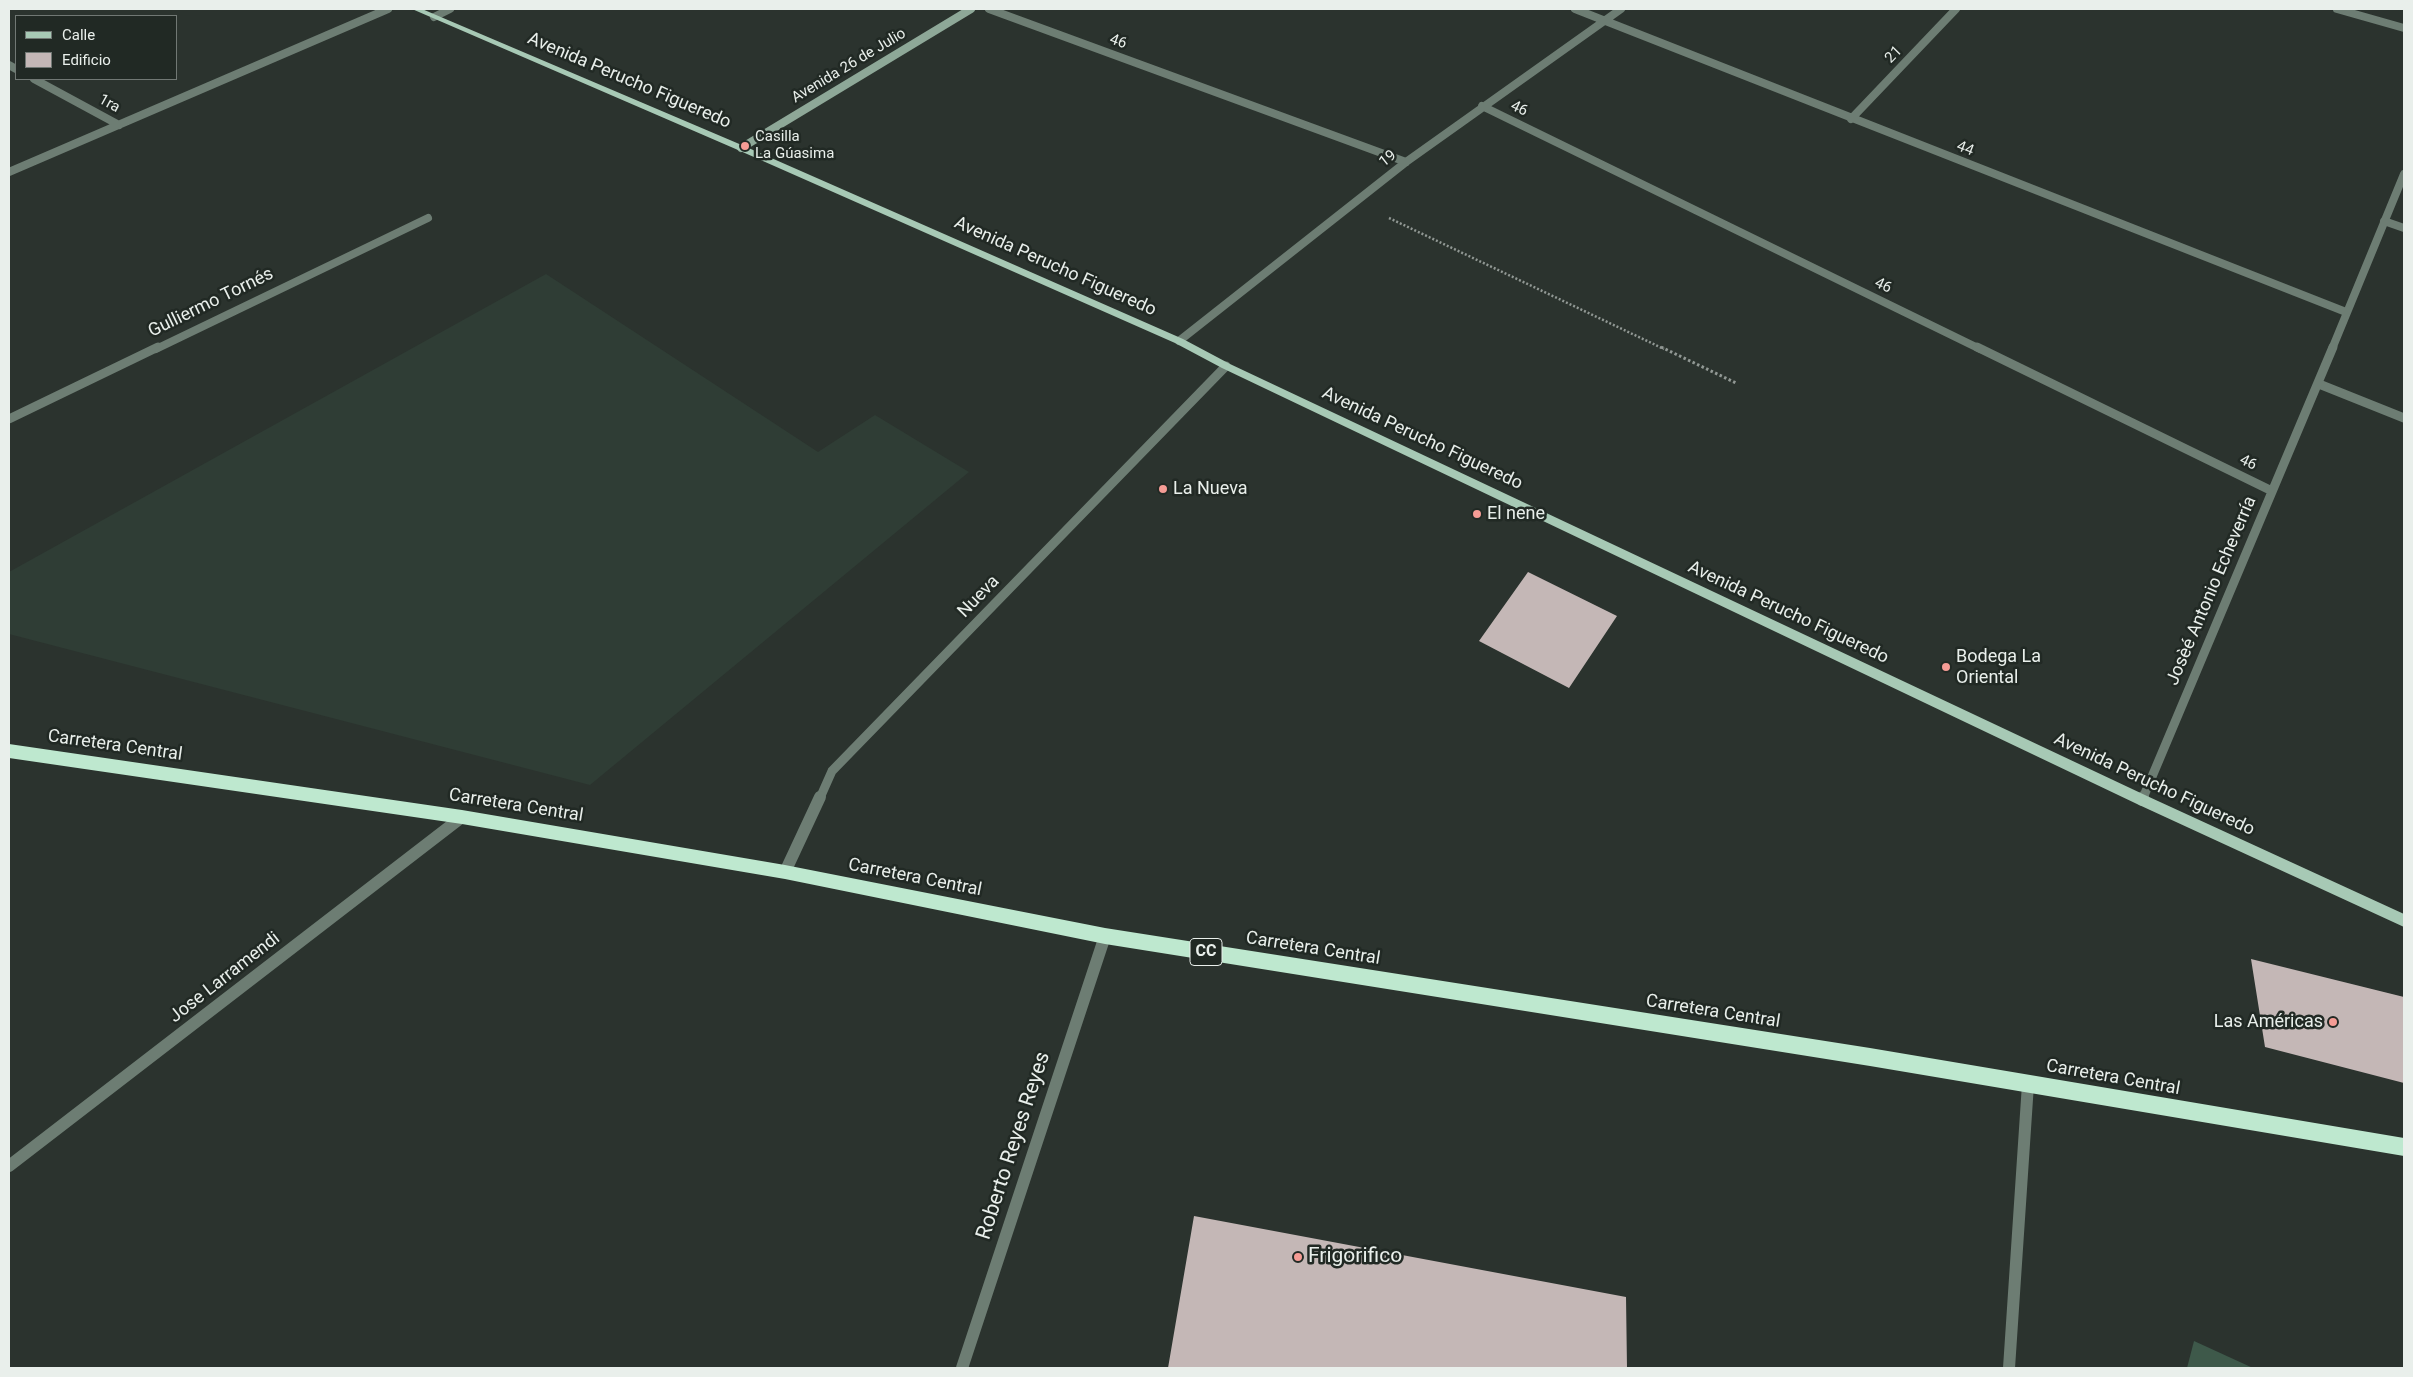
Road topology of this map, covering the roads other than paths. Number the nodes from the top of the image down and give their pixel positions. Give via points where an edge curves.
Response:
1 (388, 9) edge
2 (416, 9) edge
3 (450, 9) edge
4 (971, 9) edge
5 (989, 9) edge
6 (1575, 9) edge
7 (1621, 9) edge
8 (1956, 9) edge
9 (2337, 9) edge
10 (434, 17) junction
11 (1604, 21) junction
12 (2404, 28) edge
13 (36, 80) edge
14 (1482, 106) junction
15 (1851, 119) junction
16 (119, 125) junction
17 (741, 148) junction
18 (1406, 162) junction
19 (9, 172) edge
20 (2404, 174) edge
21 (428, 218) dead end
22 (2384, 221) junction
23 (2404, 228) edge
24 (2346, 312) junction
25 (1179, 341) junction
26 (1226, 366) junction
27 (2319, 384) junction
28 (2404, 418) edge
29 (9, 419) edge
30 (2272, 491) junction
31 (9, 751) edge
32 (2142, 800) junction
33 (462, 817) junction
34 (786, 872) junction
35 (2404, 920) edge
36 (1105, 936) junction
37 (2028, 1084) junction
38 (2404, 1147) edge
39 (9, 1166) edge
40 (962, 1368) edge
41 (2009, 1368) edge

1 - 16 street
2 - 10 main road, Avenida Perucho Figueredo
3 - 10 street
4 - 17 street, Avenida 26 de Julio
5 - 18 street, 46
6 - 11 street, 44
7 - 11 street, 19
8 - 15 street, 21
9 - 12 street
10 - 17 main road, Avenida Perucho Figueredo
11 - 14 street, 19
11 - 15 street, 44
13 - 16 street, 1ra
14 - 18 street, 19
14 - 30 street, 46
15 - 24 street, 44
16 - 19 street
17 - 25 main road, Avenida Perucho Figueredo
18 - 25 street, 19
20 - 22 street, Josèé Antonio Echeverría
21 - 29 street, Gulliermo Tornés
22 - 23 street
22 - 24 street, Josèé Antonio Echeverría
24 - 27 street, Josèé Antonio Echeverría
25 - 26 main road, Avenida Perucho Figueredo
26 - 32 main road, Avenida Perucho Figueredo
26 - 34 street, Nueva via 832,771
27 - 28 street
27 - 30 street, Josèé Antonio Echeverría
30 - 32 street, Josèé Antonio Echeverría
31 - 33 highway, Carretera Central / CC
32 - 35 main road, Avenida Perucho Figueredo
33 - 34 highway, Carretera Central / CC
33 - 39 street, Jose Larramendi
34 - 36 highway, Carretera Central / CC
36 - 37 highway, Carretera Central / CC
36 - 40 street, Roberto Reyes Reyes
37 - 38 highway, Carretera Central / CC
37 - 41 street

